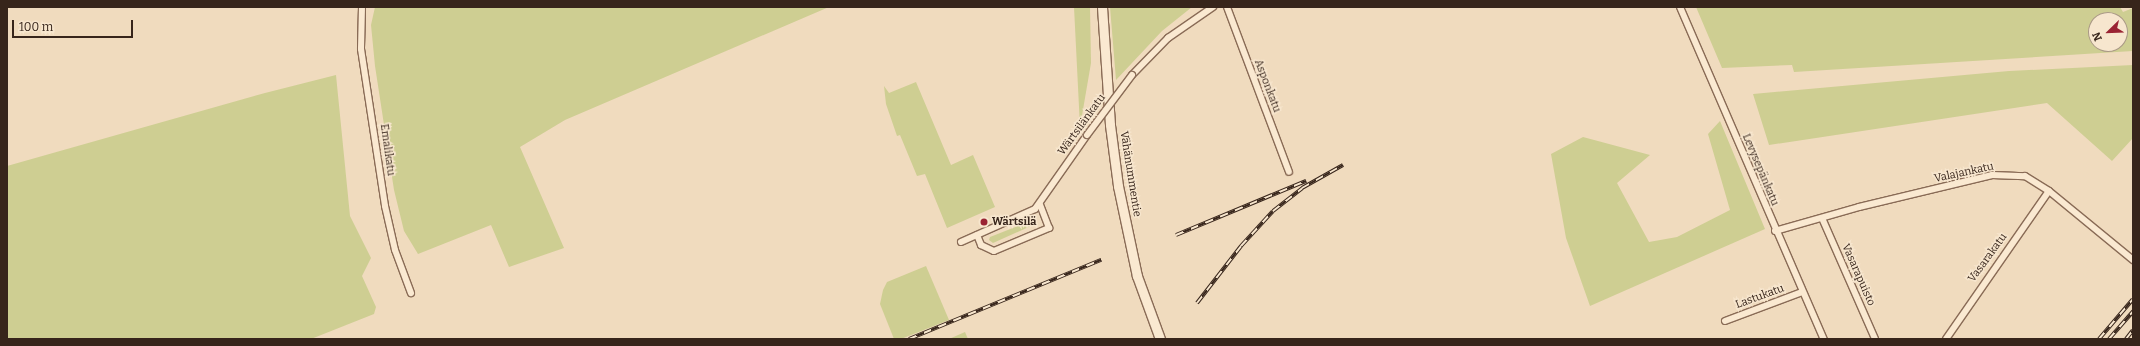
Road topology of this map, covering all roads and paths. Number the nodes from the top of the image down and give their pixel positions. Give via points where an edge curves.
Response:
1 (362, 7) edge
2 (1102, 7) edge
3 (1213, 7) edge
4 (1227, 7) edge
5 (1680, 7) edge
6 (1289, 172) dead end
7 (2049, 191) junction
8 (1040, 204) junction
9 (1822, 218) junction
10 (1775, 231) junction
11 (977, 235) junction
12 (961, 242) dead end
13 (2133, 260) edge
14 (1802, 292) junction
15 (411, 293) dead end
16 (1724, 321) dead end
17 (1160, 339) edge
18 (1824, 339) edge
19 (1875, 339) edge
20 (1946, 339) edge

1 - 15 street, Emalikatu via 361,49 385,206 391,236
2 - 17 main road, Vähänummentie via 1110,125 1118,186 1137,276
3 - 8 street, Wärtsilänkatu, bridge via 1168,38 1132,75
4 - 6 street, Asponkatu
5 - 10 street, Levysepänkatu
7 - 9 street, Valajankatu via 2025,176 1992,175
7 - 13 street, Valajankatu
7 - 20 street, Vasarakatu
8 - 11 street, Wärtsilänkatu via 1028,213
8 - 11 street via 1049,228 994,251 981,245
9 - 10 street, Valajankatu
9 - 19 street, Vasarapuisto
10 - 14 street, Levysepänkatu
11 - 12 street, Wärtsilänkatu
14 - 16 street, Lastukatu
14 - 18 street, Levysepänkatu

